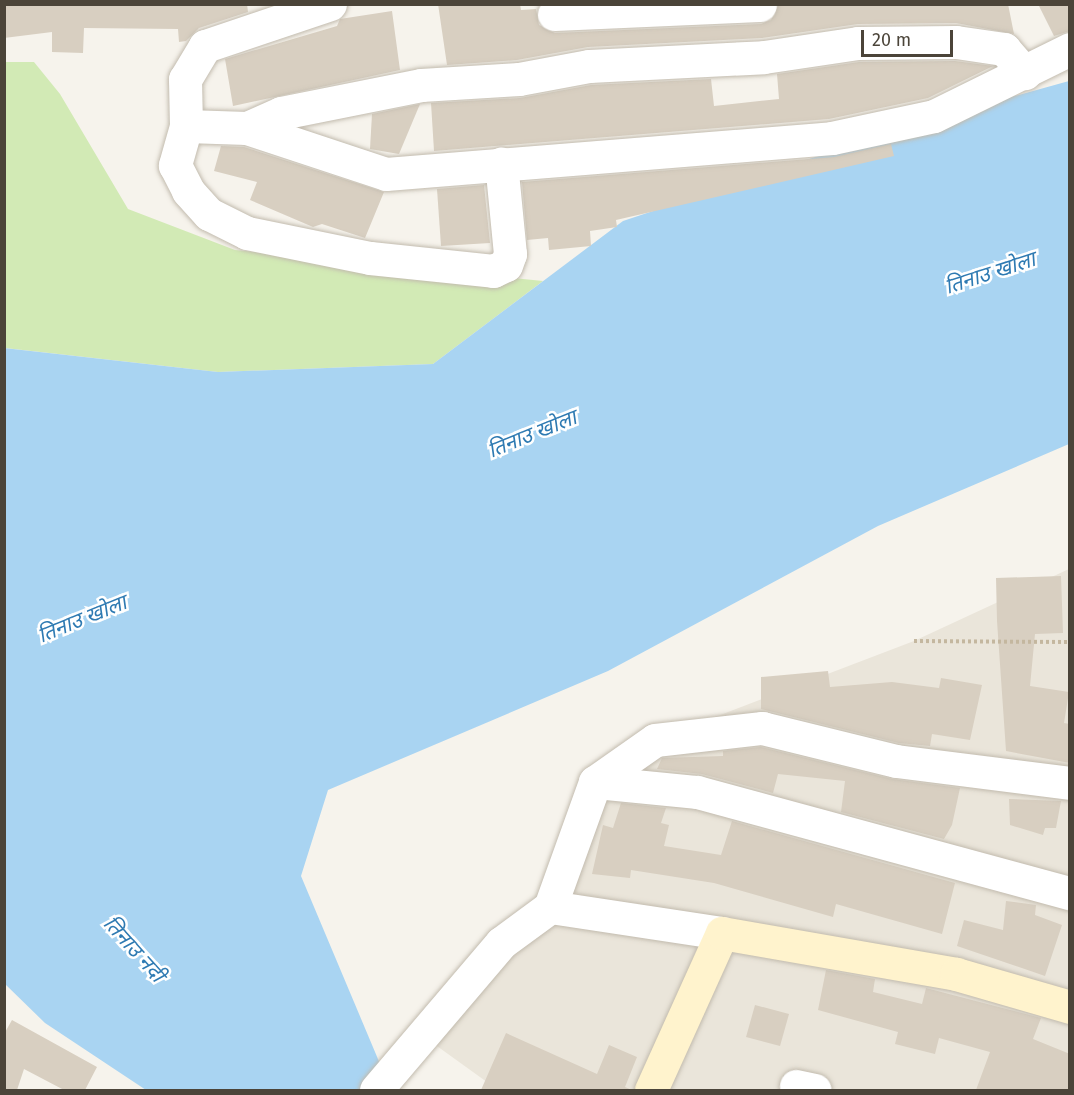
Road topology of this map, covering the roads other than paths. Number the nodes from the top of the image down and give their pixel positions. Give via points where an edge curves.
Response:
1 (330, 4) edge
2 (760, 5) edge
3 (554, 14) dead end
4 (1070, 49) edge
5 (764, 57) junction
6 (1025, 73) junction
7 (186, 126) junction
8 (247, 128) junction
9 (501, 163) junction
10 (595, 782) junction
11 (1070, 783) edge
12 (1070, 893) edge
13 (550, 907) junction
14 (722, 933) junction
15 (1070, 1008) edge
16 (376, 1090) edge
17 (651, 1090) edge

1 - 7 street via 205,46 185,79
2 - 3 street
2 - 5 street
4 - 6 street
5 - 6 street via 858,43 956,42 1004,49
5 - 8 street via 589,66 519,79 421,85 281,113
6 - 9 street via 934,116 832,138
7 - 8 street
7 - 9 street via 175,165 188,191 209,214 247,232 370,258 493,271 506,265 510,254
8 - 9 street via 386,174
10 - 11 street via 655,740 762,728 897,761
10 - 12 street via 697,792
10 - 13 street
13 - 14 street
13 - 16 street via 501,943
14 - 15 main road via 956,974
14 - 17 main road

